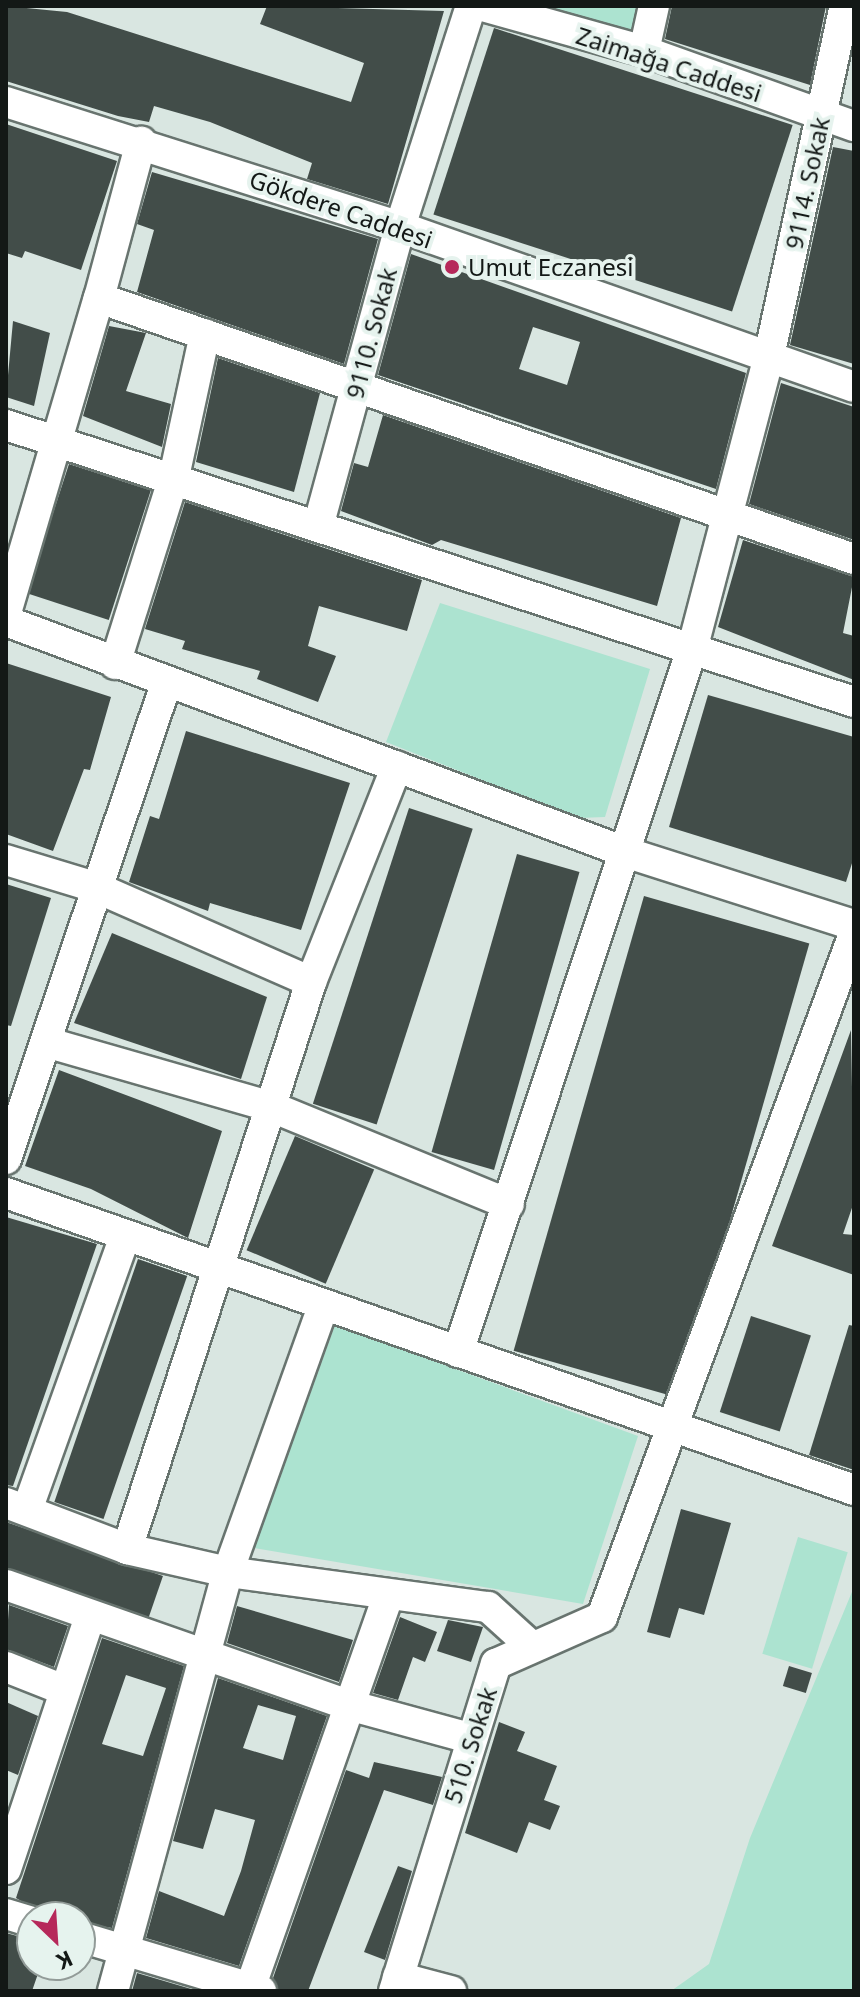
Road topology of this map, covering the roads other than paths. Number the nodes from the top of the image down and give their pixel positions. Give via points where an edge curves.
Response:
1 (471, 6) edge
2 (483, 6) edge
3 (654, 6) edge
4 (845, 6) edge
5 (644, 51) junction
6 (6, 102) edge
7 (821, 116) junction
8 (854, 126) edge
9 (141, 142) junction
10 (400, 227) junction
11 (99, 298) junction
12 (205, 334) junction
13 (768, 361) junction
14 (356, 386) junction
15 (854, 387) edge
16 (6, 425) edge
17 (59, 437) junction
18 (174, 477) junction
19 (728, 514) junction
20 (319, 523) junction
21 (854, 559) edge
22 (6, 613) edge
23 (6, 621) edge
24 (693, 646) junction
25 (115, 664) junction
26 (167, 681) junction
27 (854, 702) edge
28 (397, 766) junction
29 (628, 853) junction
30 (6, 860) edge
31 (95, 887) junction
32 (854, 925) edge
33 (854, 934) edge
34 (311, 982) junction
35 (49, 1043) junction
36 (272, 1107) junction
37 (6, 1159) edge
38 (6, 1193) edge
39 (509, 1204) junction
40 (125, 1237) junction
41 (220, 1265) junction
42 (323, 1307) junction
43 (458, 1352) junction
44 (674, 1431) junction
45 (854, 1490) edge
46 (16, 1506) edge
47 (127, 1549) junction
48 (228, 1572) junction
49 (6, 1585) edge
50 (388, 1596) junction
51 (90, 1617) junction
52 (530, 1645) junction
53 (204, 1654) junction
54 (6, 1667) edge
55 (64, 1690) junction
56 (352, 1706) junction
57 (470, 1738) junction
58 (12, 1835) edge
59 (6, 1869) edge
60 (96, 1942) edge
61 (120, 1949) junction
62 (396, 1984) edge
63 (253, 1990) edge
64 (113, 1991) edge
65 (451, 1991) edge

1 - 10 street, 9110. Sokak
2 - 5 street, Zaimağa Caddesi
3 - 5 street
4 - 7 street, 9114. Sokak
5 - 7 street, Zaimağa Caddesi
6 - 9 street, Gökdere Caddesi
7 - 8 street, Zaimağa Caddesi
7 - 13 street, 9114. Sokak
9 - 10 street, Gökdere Caddesi
9 - 11 street
10 - 13 street, Gökdere Caddesi
10 - 14 street, 9110. Sokak
11 - 12 street
11 - 17 street
12 - 14 street
12 - 18 street
13 - 15 street, Gökdere Caddesi
13 - 19 street, 9114. Sokak
14 - 19 street
14 - 20 street, 9110. Sokak
16 - 17 street
17 - 18 street
17 - 22 street
18 - 20 street
18 - 25 street
19 - 21 street
19 - 24 street, 9114. Sokak
20 - 24 street
23 - 25 street
24 - 27 street
24 - 29 street, 9114. Sokak
25 - 26 street
26 - 28 street
26 - 31 street
28 - 29 street
28 - 34 street
29 - 32 street
29 - 39 street, 9114. Sokak
30 - 31 street
31 - 34 street
31 - 35 street
33 - 44 street, 510. Sokak
34 - 36 street
35 - 36 street
35 - 37 street
36 - 39 street
36 - 41 street
38 - 40 street
39 - 43 street, 9114. Sokak
40 - 41 street
40 - 46 street
41 - 42 street
41 - 47 street
42 - 43 street
42 - 48 street
43 - 44 street
44 - 45 street
44 - 52 street, 510. Sokak via 602,1617
46 - 47 street
47 - 48 street
48 - 50 street
48 - 53 street
49 - 51 street
50 - 52 street via 488,1607
50 - 56 street
51 - 53 street
51 - 55 street
52 - 57 street, 510. Sokak via 496,1664
53 - 56 street
53 - 61 street
54 - 55 street
55 - 58 street
56 - 57 street
56 - 63 street
57 - 62 street, 510. Sokak
58 - 59 street
60 - 61 street
61 - 63 street
61 - 64 street
62 - 65 street

